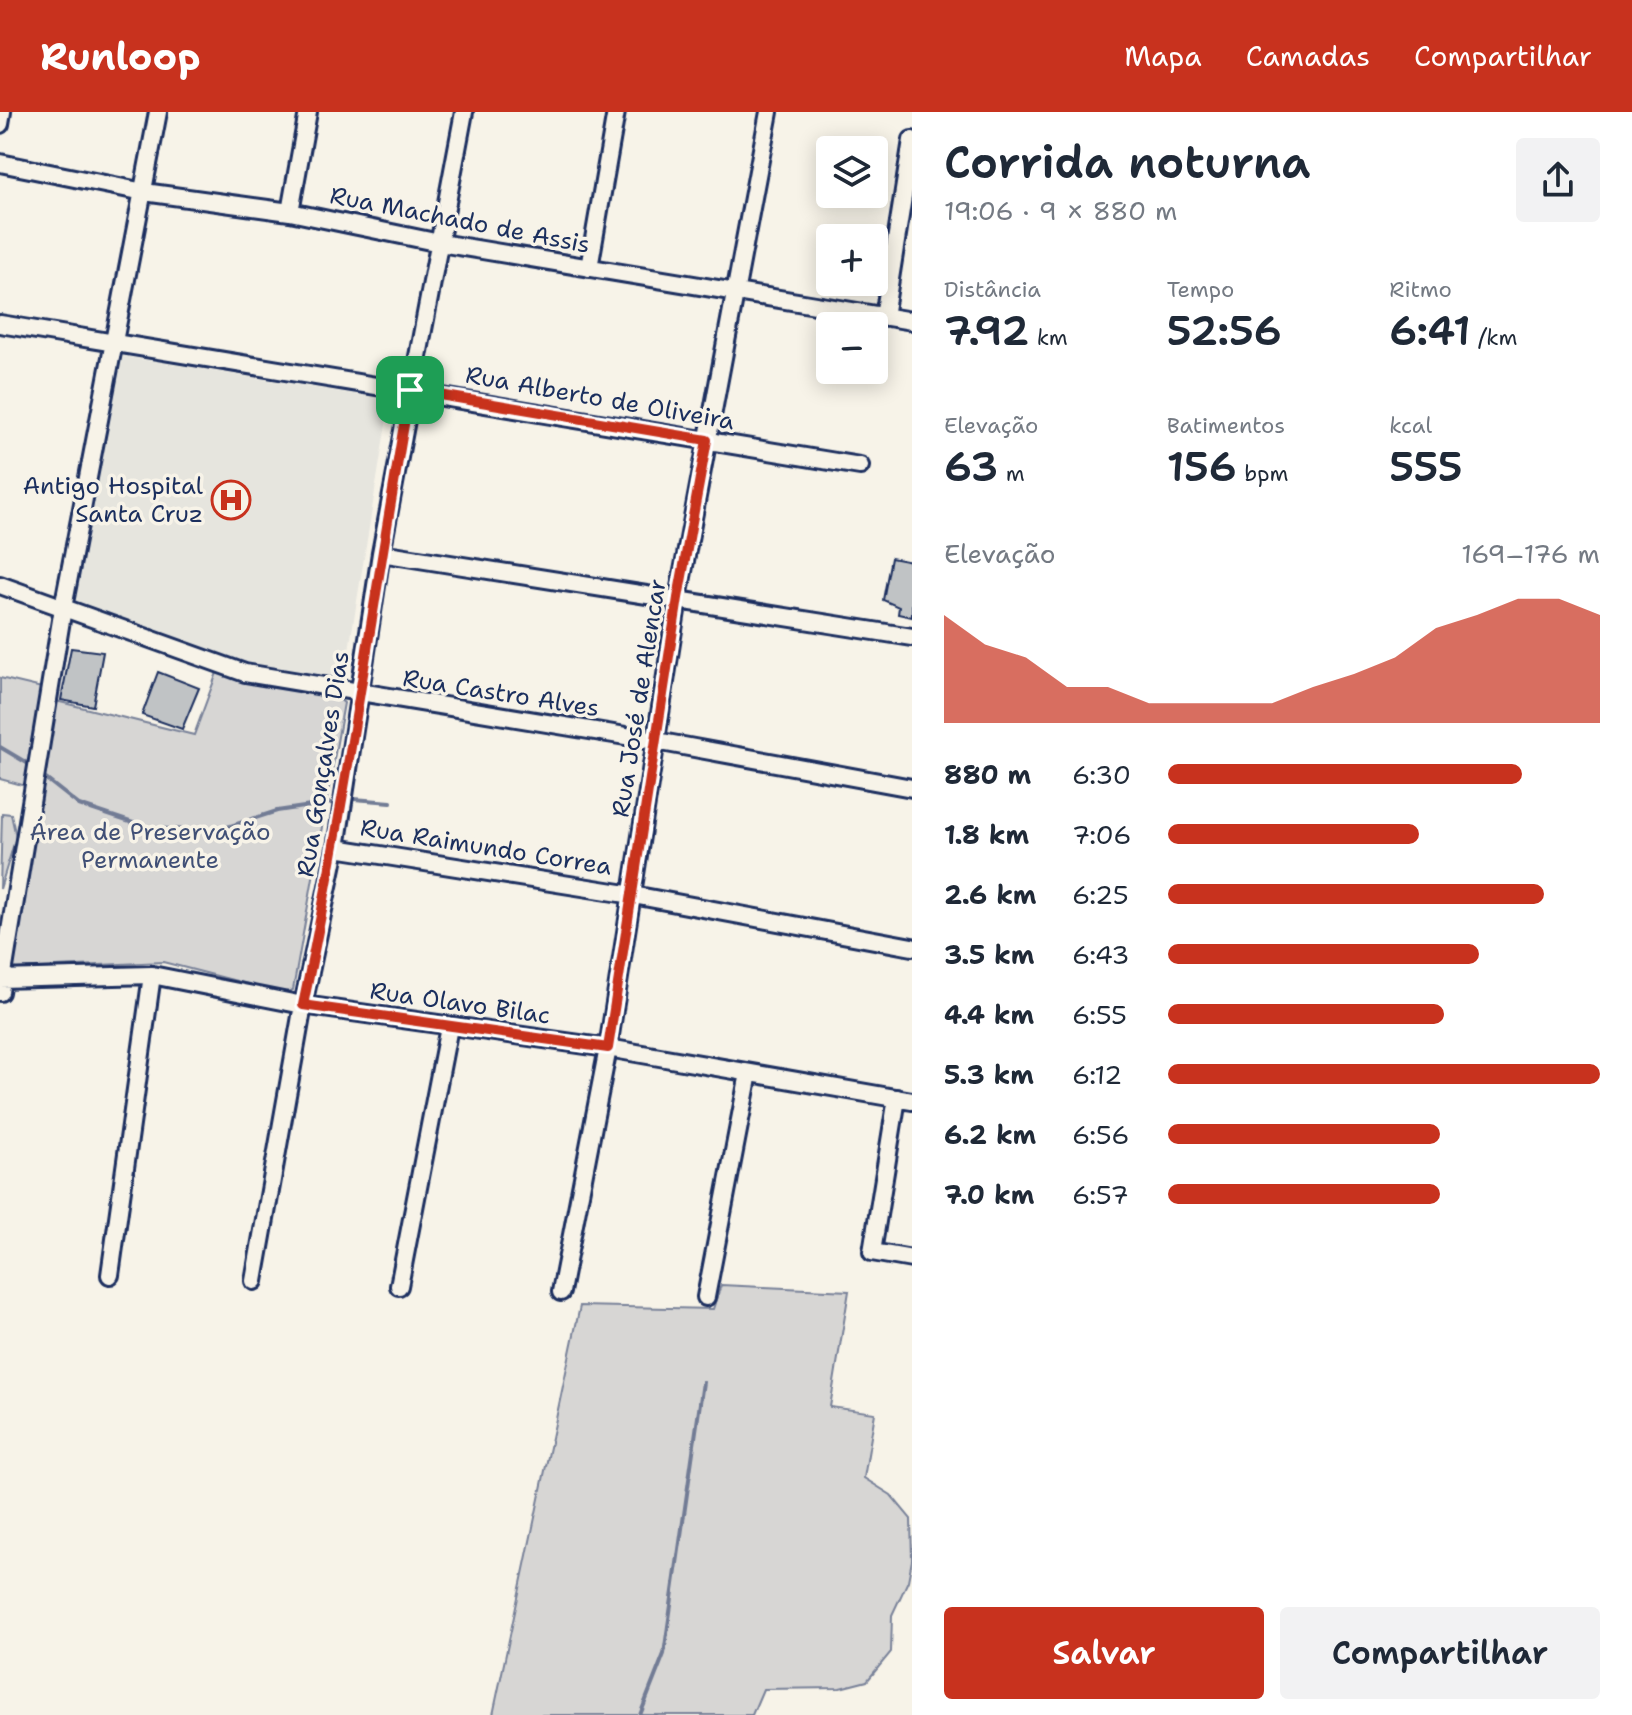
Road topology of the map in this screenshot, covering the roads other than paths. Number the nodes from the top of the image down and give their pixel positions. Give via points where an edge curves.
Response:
1 (2, 112) edge
2 (158, 112) edge
3 (308, 112) edge
4 (464, 112) edge
5 (616, 112) edge
6 (769, 112) edge
7 (0, 124) edge
8 (912, 140) edge
9 (0, 163) edge
10 (144, 192) junction
11 (290, 212) junction
12 (440, 243) junction
13 (589, 268) junction
14 (736, 292) junction
15 (854, 312) edge
16 (885, 312) edge
17 (888, 318) edge
18 (912, 321) edge
19 (0, 324) edge
20 (114, 344) junction
21 (410, 390) junction
22 (707, 440) junction
23 (860, 466) dead end
24 (381, 553) junction
25 (0, 585) edge
26 (678, 598) junction
27 (63, 608) junction
28 (912, 637) edge
29 (357, 694) junction
30 (656, 741) junction
31 (912, 788) edge
32 (336, 848) junction
33 (633, 895) junction
34 (912, 947) edge
35 (152, 975) junction
36 (1, 983) edge
37 (303, 1005) junction
38 (449, 1027) junction
39 (608, 1048) junction
40 (749, 1073) junction
41 (904, 1099) edge
42 (912, 1259) edge
43 (110, 1275) dead end
44 (254, 1281) dead end
45 (399, 1286) dead end
46 (561, 1292) dead end
47 (706, 1297) dead end

1 - 7 street
2 - 10 street
3 - 11 street
4 - 12 street, Rua Gonçalves Dias
5 - 13 street
6 - 14 street, Rua José de Alencar
8 - 16 street
9 - 10 street, Rua Machado de Assis
10 - 11 street, Rua Machado de Assis
10 - 20 street
11 - 12 street, Rua Machado de Assis
12 - 13 street, Rua Machado de Assis
12 - 21 street, Rua Gonçalves Dias
13 - 14 street, Rua Machado de Assis
14 - 15 street, Rua Machado de Assis
14 - 22 street, Rua José de Alencar
17 - 18 street, Rua Machado de Assis
19 - 20 street, Rua Alberto de Oliveira
20 - 21 street, Rua Alberto de Oliveira
20 - 27 street
21 - 22 street, Rua Alberto de Oliveira
21 - 24 street, Rua Gonçalves Dias
22 - 23 street, Rua Alberto de Oliveira
22 - 26 street, Rua José de Alencar
24 - 26 street
24 - 29 street, Rua Gonçalves Dias
25 - 27 street, Rua Castro Alves
26 - 28 street
26 - 30 street, Rua José de Alencar
27 - 29 street, Rua Castro Alves via 245,673
27 - 36 street
29 - 30 street, Rua Castro Alves
29 - 32 street, Rua Gonçalves Dias
30 - 31 street, Rua Castro Alves
30 - 33 street, Rua José de Alencar
32 - 33 street, Rua Raimundo Correa
32 - 37 street, Rua Gonçalves Dias
33 - 34 street, Rua Raimundo Correa
33 - 39 street, Rua José de Alencar
35 - 36 street, Rua Olavo Bilac
35 - 37 street, Rua Olavo Bilac
35 - 43 street
37 - 38 street, Rua Olavo Bilac
37 - 44 street, Rua Gonçalves Dias
38 - 39 street, Rua Olavo Bilac
38 - 45 street
39 - 40 street, Rua Olavo Bilac
39 - 46 street, Rua José de Alencar
40 - 41 street, Rua Olavo Bilac
40 - 47 street
41 - 42 street via 872,1252

